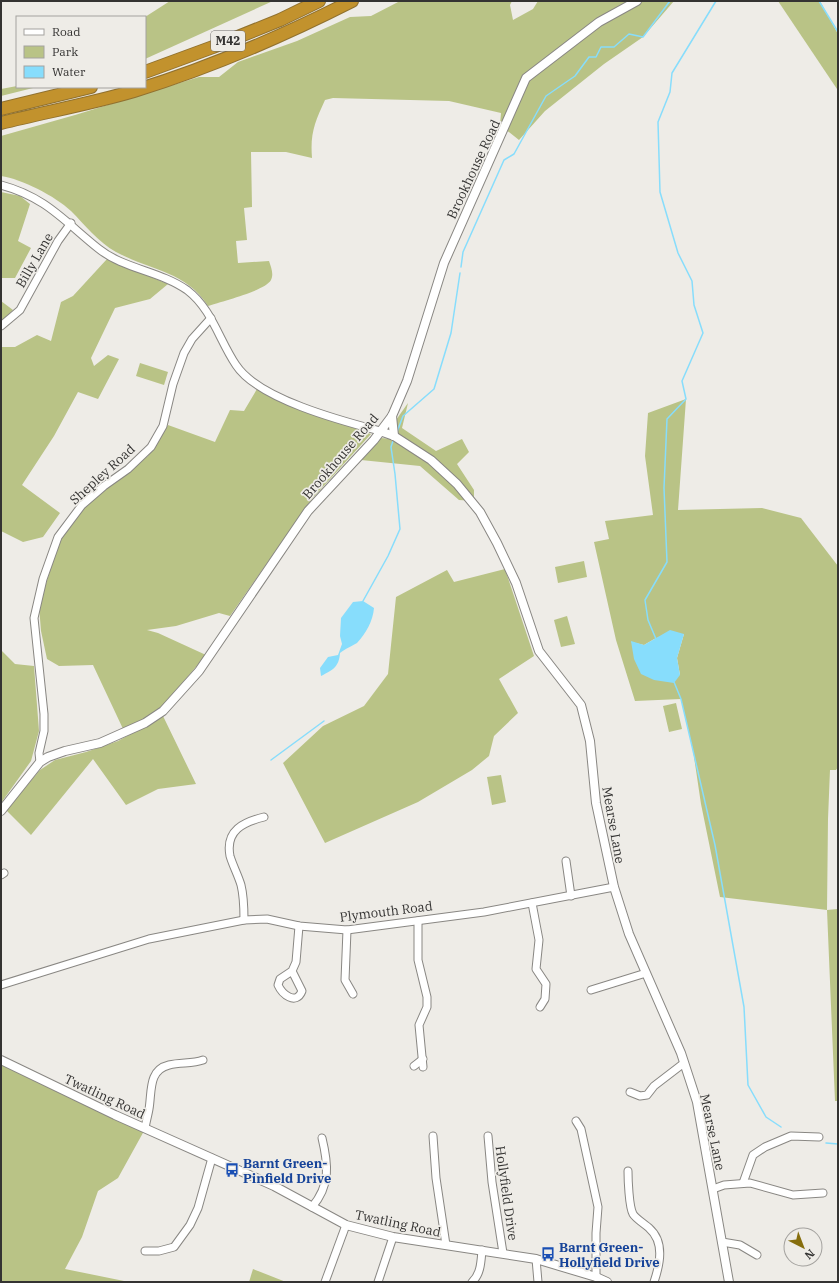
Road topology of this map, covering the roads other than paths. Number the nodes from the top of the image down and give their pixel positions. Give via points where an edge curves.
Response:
1 (319, 1) edge
2 (352, 1) edge
3 (637, 1) edge
4 (146, 72) edge
5 (146, 87) edge
6 (87, 88) edge
7 (143, 88) edge
8 (1, 109) edge
9 (1, 123) edge
10 (1, 185) edge
11 (71, 223) junction
12 (211, 318) junction
13 (1, 326) edge
14 (392, 416) junction
15 (380, 431) junction
16 (394, 436) junction
17 (40, 762) junction
18 (1, 811) edge
19 (264, 817) dead end
20 (566, 861) dead end
21 (614, 887) junction
22 (571, 896) junction
23 (532, 903) junction
24 (244, 920) junction
25 (418, 920) junction
26 (299, 926) junction
27 (347, 930) junction
28 (292, 971) dead end
29 (646, 973) junction
30 (1, 985) edge
31 (591, 990) dead end
32 (353, 994) dead end
33 (540, 1007) dead end
34 (1, 1060) edge
35 (203, 1060) dead end
36 (423, 1060) junction
37 (684, 1063) junction
38 (414, 1066) dead end
39 (423, 1067) dead end
40 (630, 1092) dead end
41 (576, 1121) dead end
42 (145, 1128) junction
43 (433, 1136) dead end
44 (488, 1136) dead end
45 (819, 1137) dead end
46 (322, 1138) dead end
47 (212, 1158) junction
48 (628, 1171) dead end
49 (744, 1183) junction
50 (713, 1189) junction
51 (823, 1193) dead end
52 (312, 1208) junction
53 (346, 1225) junction
54 (393, 1237) junction
55 (722, 1242) junction
56 (446, 1245) junction
57 (482, 1250) junction
58 (145, 1251) dead end
59 (765, 1252) dead end
60 (503, 1253) junction
61 (536, 1259) junction
62 (596, 1277) junction
63 (325, 1282) edge
64 (378, 1282) edge
65 (472, 1282) edge
66 (538, 1282) edge
67 (607, 1282) edge
68 (654, 1282) edge
69 (730, 1282) edge

1 - 4 highway, M42 via 280,20
2 - 5 highway, M42 via 279,36
3 - 14 street, Brookhouse Road via 599,22 526,78 444,263 407,381
6 - 8 highway
7 - 9 highway, M42
10 - 11 street via 35,198
11 - 12 street via 114,259 188,290
11 - 13 street, Billy Lane via 58,241 20,310
12 - 15 street via 236,366 260,388 319,412
12 - 17 street, Shepley Road via 192,339 184,353 173,384 163,426 150,447 128,469 82,505 58,537 43,579 34,618 44,714
14 - 15 street, Brookhouse Road
14 - 16 street
15 - 16 street, Mearse Lane
15 - 17 street, Brookhouse Road via 308,511 216,648 163,711 116,737 48,757
16 - 21 street, Mearse Lane via 431,460 457,484 480,512 516,583 539,651 581,705 590,741 596,803
17 - 18 street
19 - 24 street via 245,822 236,830 230,841 230,856 242,893
20 - 22 street
21 - 22 street, Plymouth Road
21 - 29 street, Mearse Lane via 629,934
22 - 23 street, Plymouth Road
23 - 25 street, Plymouth Road
23 - 33 street via 539,940 536,969 546,984 545,999
24 - 26 street, Plymouth Road via 267,919
24 - 30 street, Plymouth Road via 129,944
25 - 27 street, Plymouth Road
25 - 36 street via 418,960 427,997 427,1007 419,1025
26 - 27 street, Plymouth Road
26 - 28 street via 296,962
27 - 32 street via 345,980
29 - 31 street
29 - 37 street, Mearse Lane
34 - 42 street, Twatling Road
35 - 42 street via 170,1064 159,1070 151,1086
36 - 38 street
36 - 39 street
37 - 40 street via 654,1086 647,1096
37 - 50 street, Mearse Lane via 697,1102
41 - 62 street via 581,1129 598,1207
42 - 47 street, Twatling Road
43 - 56 street
44 - 60 street, Hollyfield Drive
45 - 49 street via 791,1136 765,1147 753,1155
46 - 52 street via 328,1162 327,1171 323,1188
47 - 52 street, Twatling Road via 274,1186
47 - 58 street via 198,1208 174,1247 153,1254
48 - 68 street via 633,1214 656,1233 659,1241 660,1256
49 - 50 street
49 - 51 street via 793,1195
50 - 55 street, Mearse Lane
52 - 53 street, Twatling Road
53 - 54 street, Twatling Road
53 - 63 street
54 - 56 street, Twatling Road
54 - 64 street
55 - 59 street via 740,1245 757,1257
55 - 69 street, Mearse Lane
56 - 57 street, Twatling Road
57 - 60 street, Twatling Road
57 - 65 street via 480,1269
60 - 61 street, Twatling Road
61 - 62 street, Twatling Road
61 - 66 street
62 - 67 street, Twatling Road

